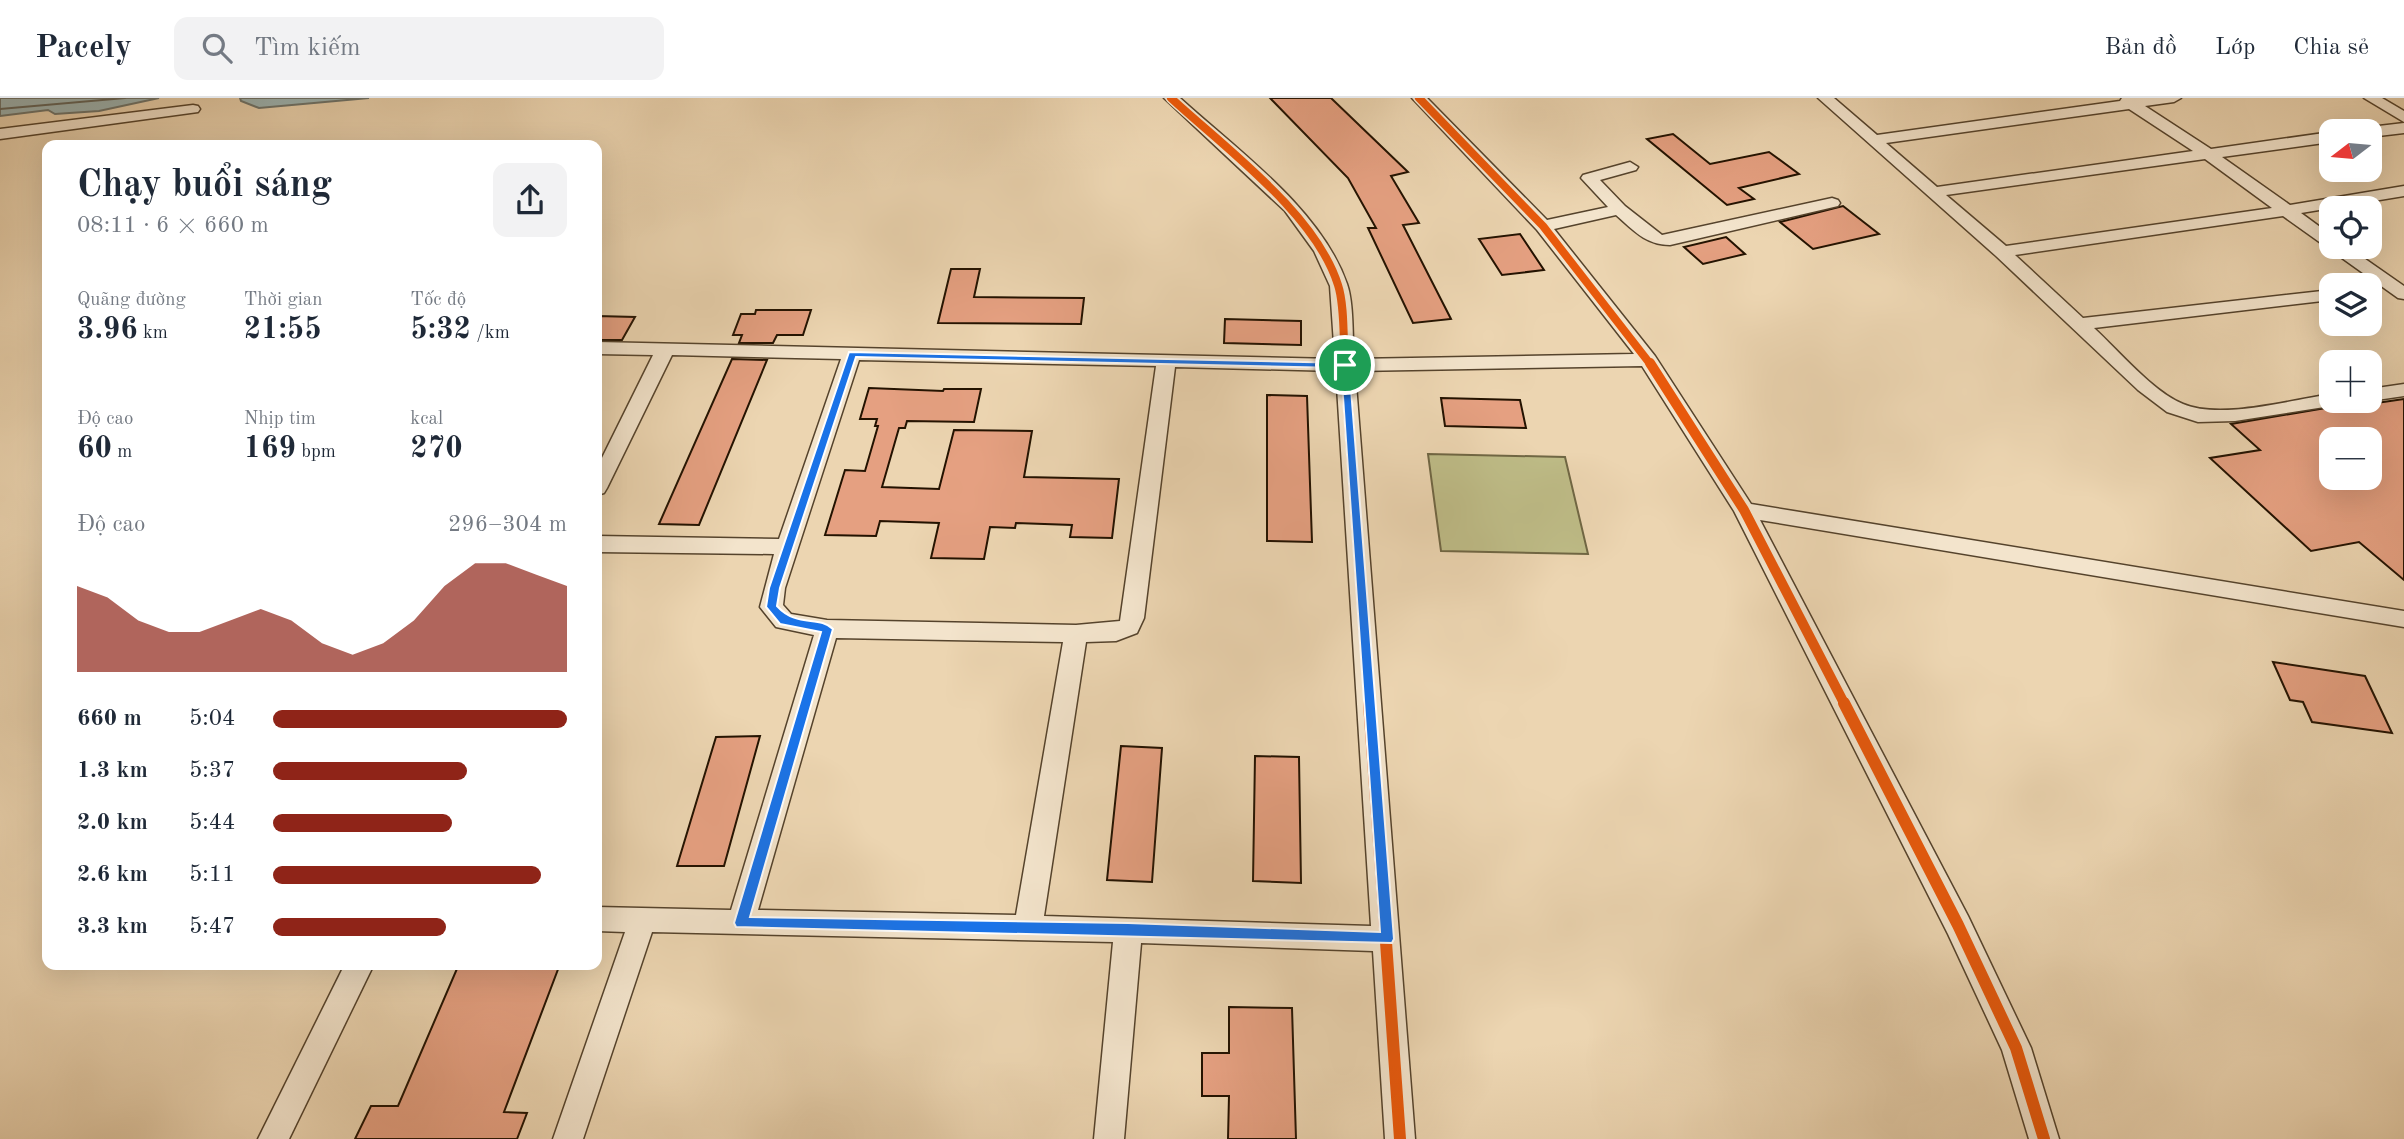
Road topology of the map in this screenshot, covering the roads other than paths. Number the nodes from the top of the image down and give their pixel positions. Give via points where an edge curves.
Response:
1 (1171, 98) edge
2 (1419, 98) edge
3 (1825, 98) edge
4 (2174, 98) edge
5 (2371, 98) edge
6 (2126, 101) edge
7 (193, 109) dead end
8 (2404, 117) edge
9 (2404, 128) edge
10 (2382, 131) edge
11 (0, 134) edge
12 (2319, 139) edge
13 (1874, 140) junction
14 (2208, 154) junction
15 (1630, 167) dead end
16 (2404, 191) edge
17 (1934, 192) junction
18 (1832, 203) dead end
19 (1619, 209) junction
20 (2286, 211) junction
21 (1543, 226) junction
22 (2319, 234) edge
23 (2002, 252) junction
24 (2355, 259) edge
25 (2401, 289) edge
26 (2382, 290) edge
27 (2319, 296) edge
28 (2079, 324) junction
29 (602, 348) edge
30 (665, 350) junction
31 (852, 354) junction
32 (1648, 360) junction
33 (1166, 361) junction
34 (1345, 365) junction
35 (2404, 390) edge
36 (2382, 393) edge
37 (2319, 402) edge
38 (602, 478) edge
39 (1744, 510) junction
40 (602, 544) edge
41 (788, 547) junction
42 (2404, 619) edge
43 (827, 629) junction
44 (1076, 634) junction
45 (602, 919) edge
46 (641, 922) junction
47 (741, 923) junction
48 (1028, 928) junction
49 (1128, 930) junction
50 (1387, 939) junction
51 (357, 970) edge
52 (273, 1139) edge
53 (568, 1139) edge
54 (1109, 1139) edge
55 (1400, 1139) edge
56 (2044, 1139) edge

1 - 34 street via 1291,208 1322,250 1339,286
2 - 21 street
3 - 13 street
4 - 6 street
5 - 8 street
6 - 13 street
6 - 14 street
7 - 11 street
9 - 10 street
12 - 14 street
13 - 17 street
14 - 17 street
14 - 20 street
15 - 19 street via 1589,177
16 - 20 street
17 - 23 street
18 - 19 street via 1659,240
19 - 21 street
20 - 22 street
20 - 23 street
21 - 32 street
23 - 28 street
24 - 25 street
25 - 26 street
27 - 28 street
28 - 37 street via 2145,386 2174,408 2198,416
29 - 30 street
30 - 31 street
30 - 38 street
31 - 33 street
31 - 41 street
32 - 34 street
32 - 39 street
33 - 34 street
33 - 44 street via 1133,618 1129,627 1116,632
34 - 50 street
35 - 36 street
39 - 42 street
39 - 56 street via 2017,1048
40 - 41 street
41 - 43 street via 771,607 784,621
43 - 44 street
43 - 47 street
44 - 48 street
45 - 46 street
46 - 47 street
46 - 53 street
47 - 48 street
48 - 49 street
49 - 50 street
49 - 54 street
50 - 55 street
51 - 52 street

